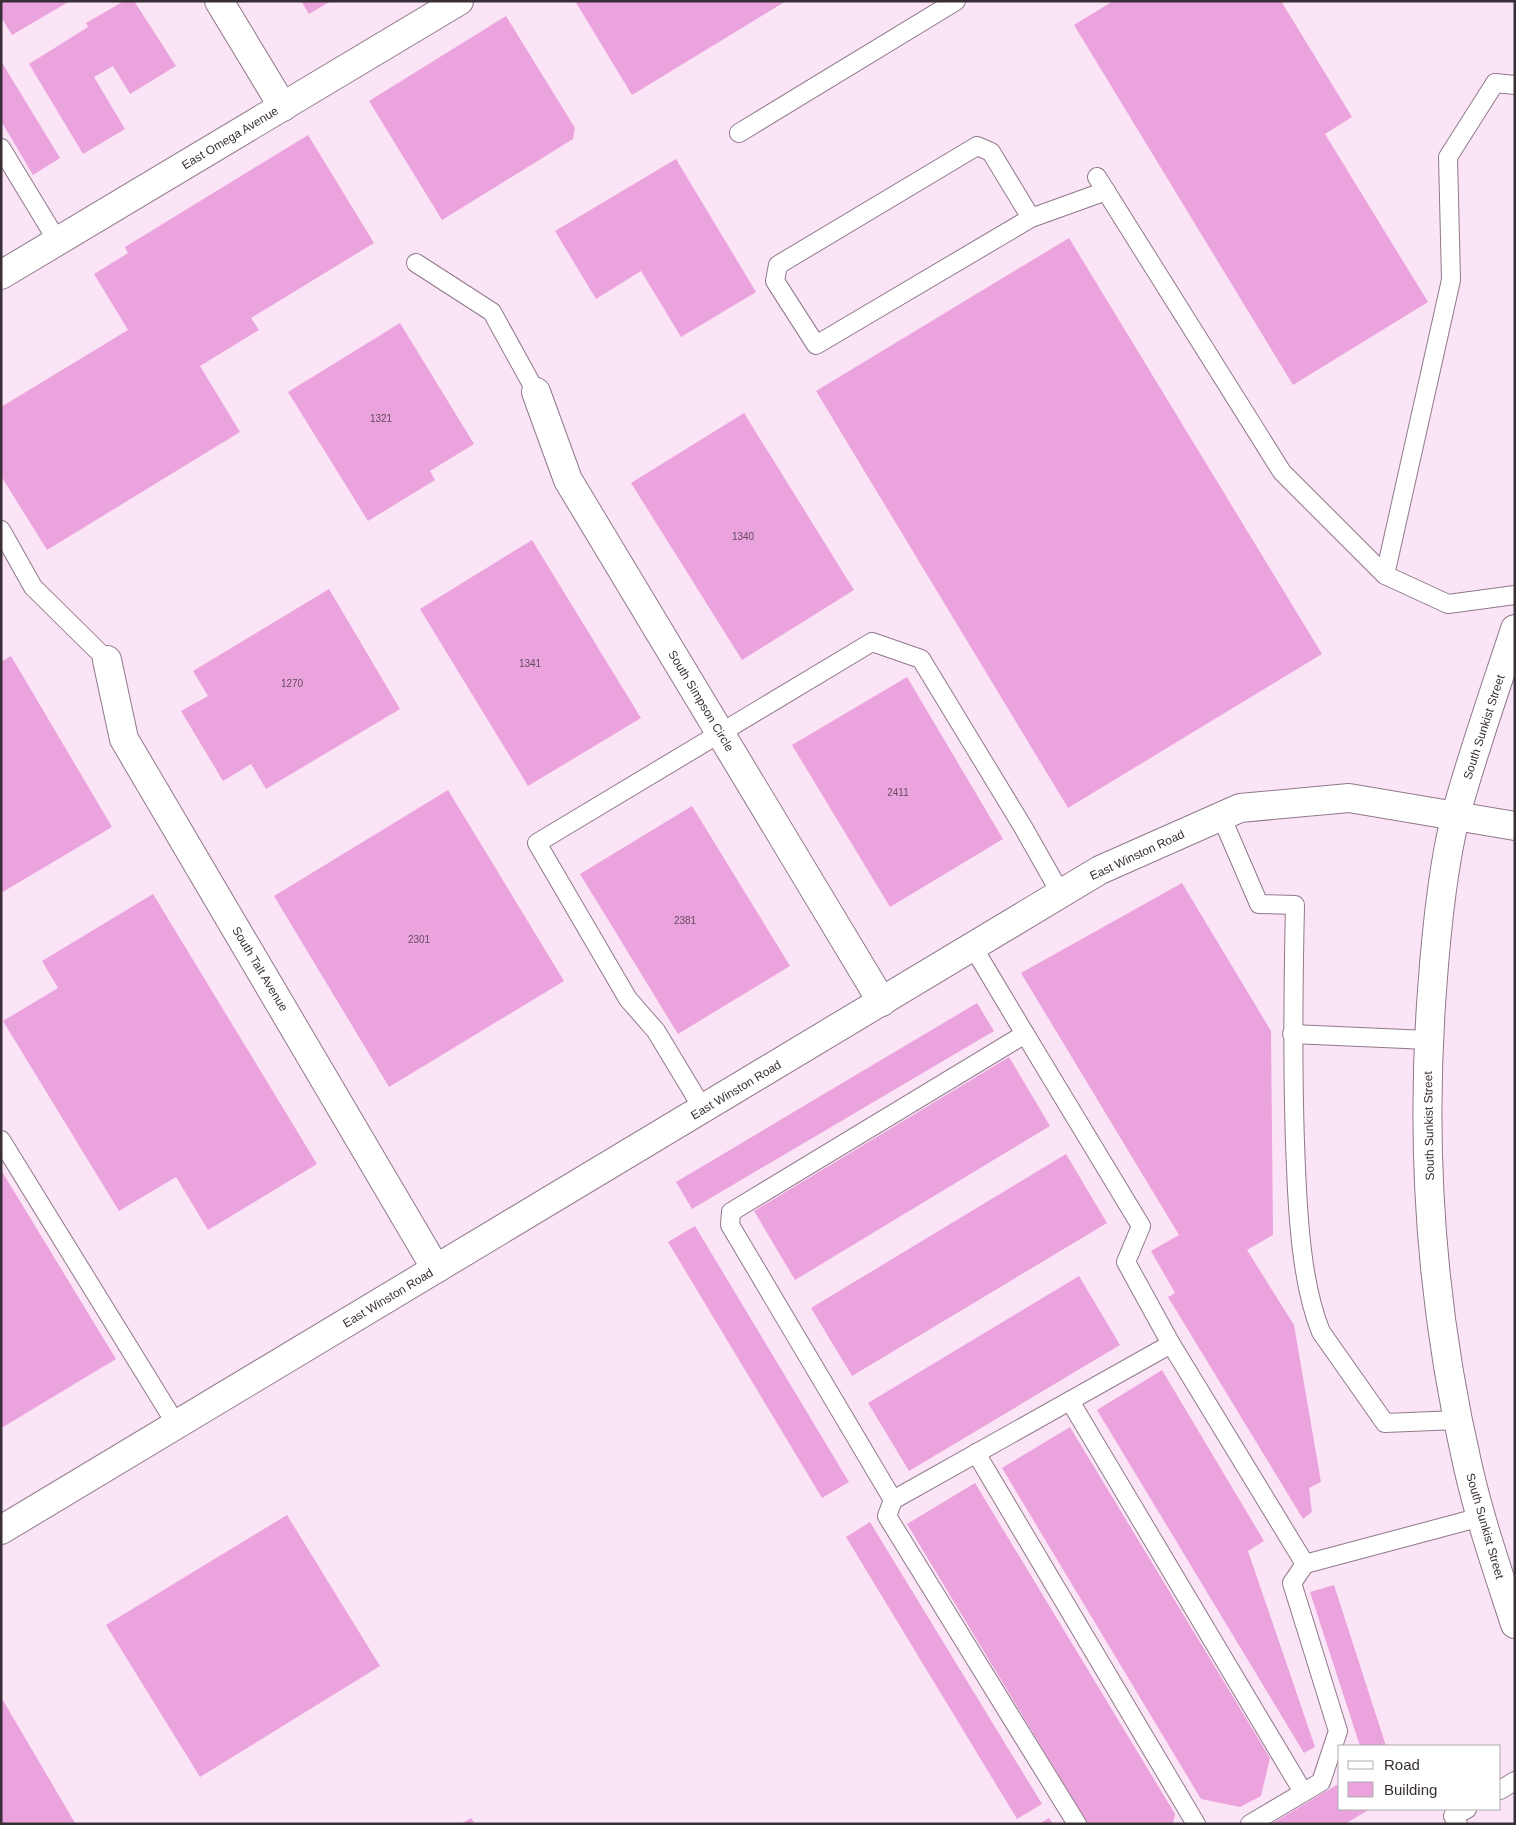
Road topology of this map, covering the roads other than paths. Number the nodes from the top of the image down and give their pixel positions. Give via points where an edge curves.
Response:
1 (219, 1) edge
2 (458, 1) edge
3 (956, 1) edge
4 (1515, 84) edge
5 (283, 107) junction
6 (739, 133) dead end
7 (1, 148) edge
8 (1032, 218) junction
9 (58, 242) junction
10 (416, 263) dead end
11 (1, 276) edge
12 (536, 392) joint
13 (1, 530) edge
14 (1385, 574) junction
15 (1515, 595) edge
16 (1515, 629) edge
17 (107, 660) joint
18 (720, 732) junction
19 (1456, 815) junction
20 (1221, 816) junction
21 (1515, 826) edge
22 (1061, 894) junction
23 (973, 947) junction
24 (882, 1002) junction
25 (1025, 1034) junction
26 (1292, 1034) junction
27 (1428, 1040) junction
28 (703, 1109) junction
29 (1, 1140) edge
30 (436, 1269) junction
31 (1171, 1344) junction
32 (1070, 1401) junction
33 (1458, 1420) junction
34 (176, 1424) junction
35 (976, 1454) junction
36 (893, 1500) junction
37 (1481, 1517) junction
38 (2, 1526) edge
39 (1304, 1564) junction
40 (1515, 1624) edge
41 (1515, 1781) edge
42 (1501, 1789) edge
43 (1303, 1792) junction
44 (1464, 1810) edge
45 (1077, 1824) edge
46 (1196, 1824) edge
47 (1250, 1824) edge
48 (1458, 1824) edge

1 - 5 street
2 - 5 street, East Omega Avenue
3 - 6 lane
4 - 14 lane via 1495,83 1448,157 1451,280
5 - 9 street, East Omega Avenue
7 - 9 lane
8 - 8 lane via 991,152 978,146 778,265 775,281 816,345
8 - 14 lane via 1102,184 1282,472
9 - 11 street, East Omega Avenue
10 - 12 lane via 492,312
12 - 18 street, South Simpson Circle via 568,480
13 - 17 lane via 33,587
14 - 15 lane via 1448,604
16 - 19 street, South Sunkist Street
17 - 30 street, South Talt Avenue via 124,739
18 - 22 lane via 872,642 921,659
18 - 24 street, South Simpson Circle
18 - 28 lane via 536,843 628,999 656,1031
19 - 20 street, East Winston Road via 1349,798 1240,808
19 - 21 street, East Winston Road
19 - 27 street, South Sunkist Street via 1441,904
20 - 22 street, East Winston Road via 1100,870
20 - 26 lane via 1259,904 1295,905
22 - 23 street, East Winston Road
23 - 24 street, East Winston Road
23 - 25 lane
24 - 28 street, East Winston Road
25 - 31 lane via 1142,1226 1126,1262
25 - 36 lane via 731,1212 730,1225
26 - 27 lane
26 - 33 lane via 1299,1228 1315,1318 1321,1332 1385,1423
27 - 33 street, South Sunkist Street via 1427,1116 1433,1241
28 - 30 street, East Winston Road
29 - 34 lane
30 - 34 street, East Winston Road
31 - 32 lane
31 - 39 lane
32 - 35 lane
32 - 43 lane
33 - 37 street, South Sunkist Street
34 - 38 street, East Winston Road
35 - 36 lane
35 - 46 lane
36 - 45 lane via 887,1516
37 - 39 lane
37 - 40 street, South Sunkist Street
39 - 43 lane via 1292,1583 1338,1731 1321,1782
41 - 42 lane
43 - 47 lane
44 - 48 lane via 1453,1816

